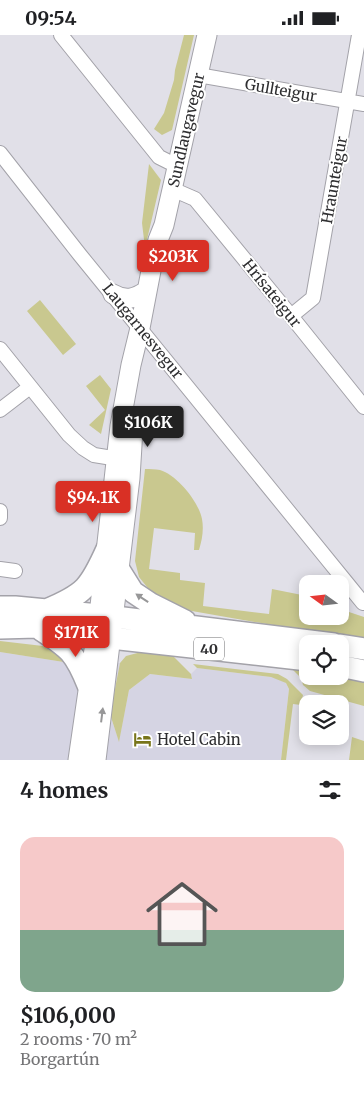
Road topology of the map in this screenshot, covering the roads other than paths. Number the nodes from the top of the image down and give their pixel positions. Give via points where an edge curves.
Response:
1 (60, 35) edge
2 (207, 35) edge
3 (359, 35) edge
4 (198, 75) junction
5 (348, 101) junction
6 (364, 104) edge
7 (0, 153) edge
8 (177, 166) junction
9 (172, 189) junction
10 (164, 225) junction
11 (146, 291) junction
12 (113, 295) junction
13 (291, 316) junction
14 (144, 333) junction
15 (0, 349) edge
16 (30, 387) junction
17 (364, 407) edge
18 (0, 410) edge
19 (124, 460) junction
20 (0, 511) edge
21 (0, 517) edge
22 (107, 549) junction
23 (118, 568) junction
24 (0, 569) edge
25 (15, 571) dead end
26 (363, 603) edge
27 (5, 606) edge
28 (41, 619) junction
29 (106, 627) junction
30 (0, 628) edge
31 (201, 628) junction
32 (349, 646) edge
33 (299, 648) edge
34 (299, 649) edge
35 (364, 649) edge
36 (349, 668) edge
37 (364, 671) edge
38 (88, 685) junction
39 (78, 760) edge
40 (96, 760) edge

1 - 8 street via 159,157
2 - 4 street, Sundlaugavegur
3 - 5 street, Hraunteigur
4 - 5 street, Gullteigur
4 - 8 street, Sundlaugavegur
5 - 6 street, Gullteigur
5 - 13 street, Hraunteigur via 313,298
7 - 12 street, Laugarnesvegur
8 - 9 street, Sundlaugavegur
9 - 10 street, Sundlaugavegur
9 - 13 street, Hrísateigur via 195,199
10 - 11 street, Sundlaugavegur
10 - 14 street, Sundlaugavegur via 155,288
11 - 12 street via 127,299
11 - 14 street, Sundlaugavegur
12 - 14 street, Laugarnesvegur
13 - 17 street, Hrísateigur
14 - 19 street via 130,365 120,426
14 - 26 street, Laugarnesvegur
15 - 16 street
16 - 18 street
16 - 19 street via 83,448 94,455
19 - 22 street
19 - 23 street
20 - 21 street
22 - 28 main road via 86,587
22 - 29 street
23 - 29 street
31 -> 23 main road via 133,592
24 - 25 street
27 - 28 main road, 40
28 - 29 main road, 40
28 - 30 main road, 40
28 - 38 main road via 79,663
29 - 31 main road, 40
29 - 34 main road
29 - 38 street
40 -> 29 street
31 - 33 main road, 40
32 - 35 main road
36 - 37 main road
38 - 39 street

